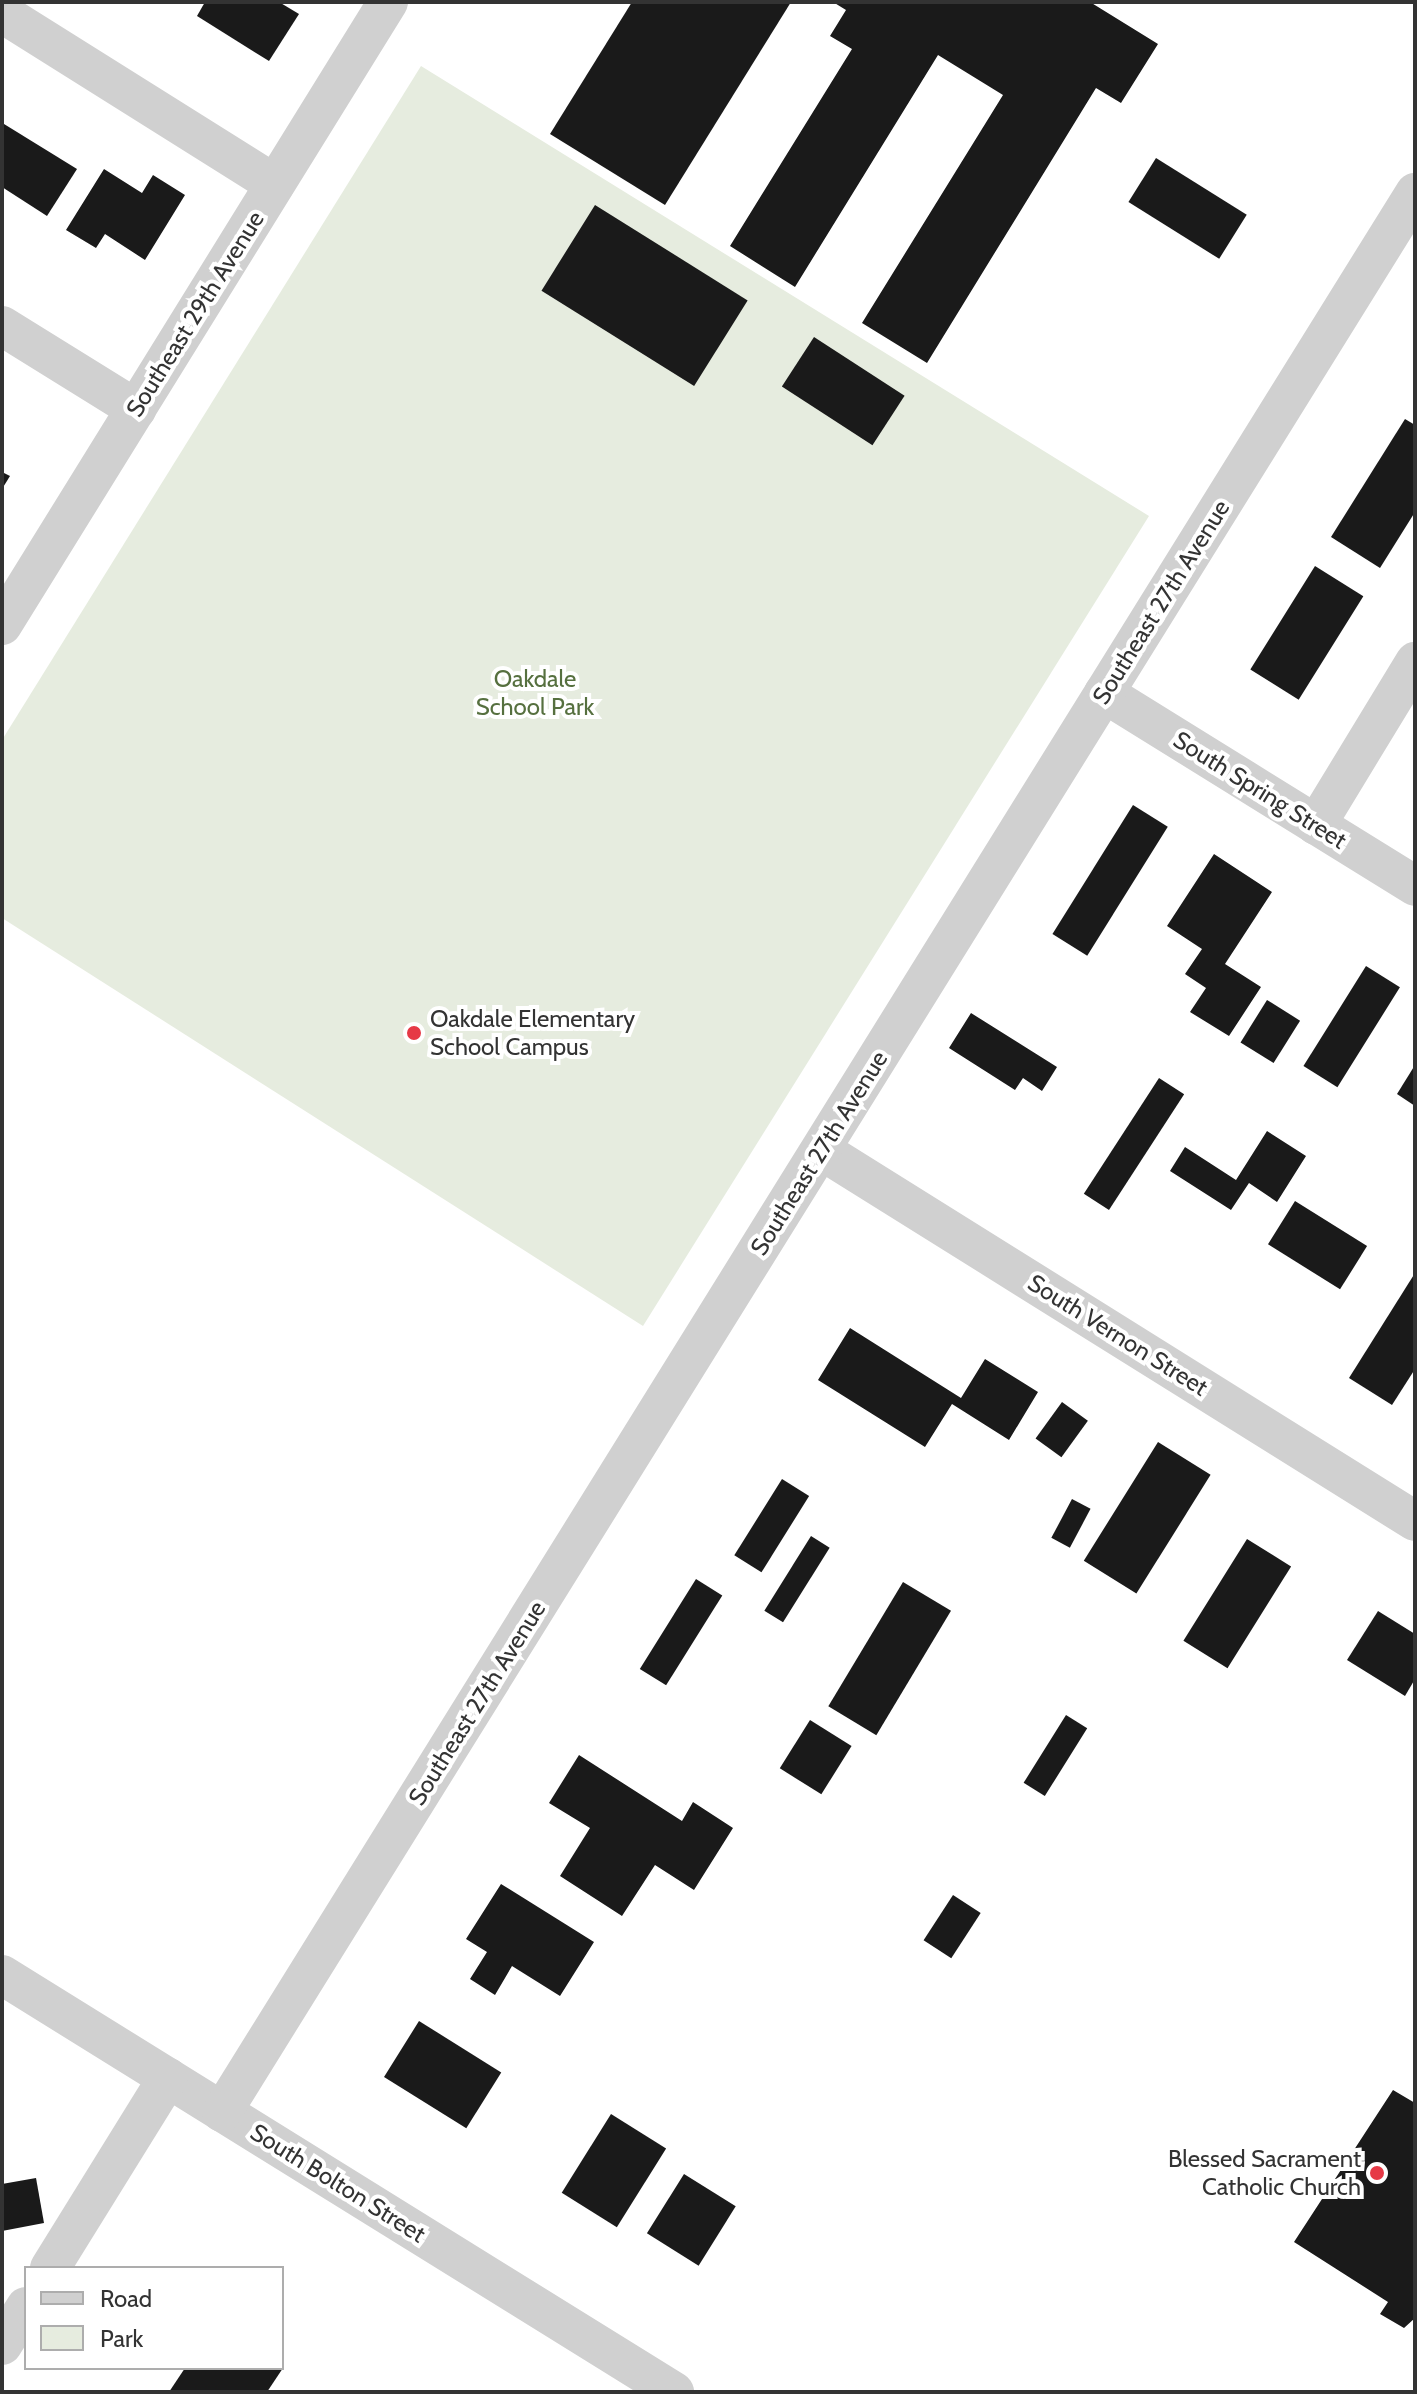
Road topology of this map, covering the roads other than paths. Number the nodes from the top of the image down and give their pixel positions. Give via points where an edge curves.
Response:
1 (388, 2) edge
2 (2, 13) edge
3 (275, 184) junction
4 (1415, 193) edge
5 (2, 326) edge
6 (136, 409) junction
7 (2, 625) edge
8 (1415, 662) edge
9 (1104, 693) junction
10 (1316, 825) junction
11 (1415, 886) edge
12 (821, 1150) junction
13 (1415, 1521) edge
14 (2, 1975) edge
15 (168, 2078) junction
16 (222, 2112) junction
17 (51, 2266) edge
18 (24, 2310) edge
19 (2, 2345) edge
20 (674, 2392) edge

1 - 3 street, Southeast 29th Avenue
2 - 3 street
3 - 6 street, Southeast 29th Avenue
4 - 9 street, Southeast 27th Avenue
5 - 6 street
6 - 7 street, Southeast 29th Avenue
8 - 10 street
9 - 10 street, South Spring Street
9 - 12 street, Southeast 27th Avenue
10 - 11 street, South Spring Street
12 - 13 street, South Vernon Street
12 - 16 street, Southeast 27th Avenue
14 - 15 street, South Bolton Street
15 - 16 street, South Bolton Street
15 - 17 street
16 - 20 street, South Bolton Street
18 - 19 street

